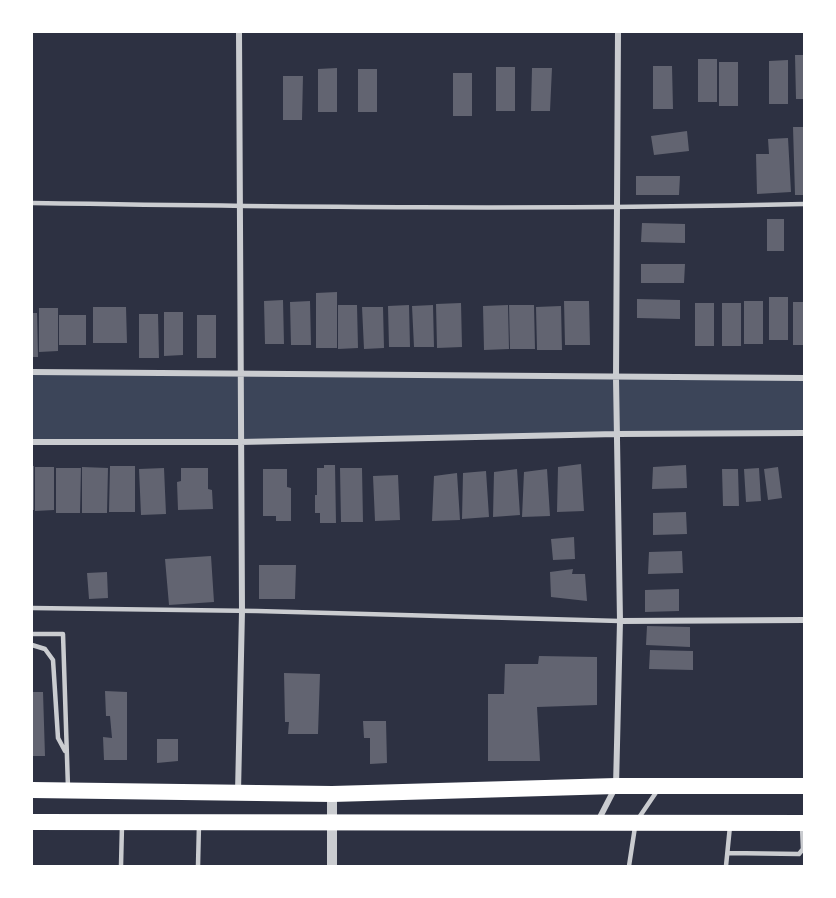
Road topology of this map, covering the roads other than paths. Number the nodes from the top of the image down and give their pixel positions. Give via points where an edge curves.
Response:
1 (239, 32) edge
2 (618, 32) edge
3 (32, 202) edge
4 (804, 204) edge
5 (241, 207) junction
6 (616, 208) junction
7 (32, 372) edge
8 (240, 373) junction
9 (616, 378) junction
10 (804, 378) edge
11 (804, 433) edge
12 (617, 434) junction
13 (32, 442) edge
14 (240, 442) junction
15 (32, 608) edge
16 (242, 611) junction
17 (804, 620) edge
18 (620, 621) junction
19 (32, 634) edge
20 (32, 645) edge
21 (67, 754) junction
22 (616, 786) junction
23 (660, 786) junction
24 (804, 786) edge
25 (32, 790) edge
26 (68, 790) junction
27 (238, 792) junction
28 (332, 794) junction
29 (32, 822) edge
30 (122, 822) junction
31 (199, 822) junction
32 (332, 823) junction
33 (803, 823) edge
34 (596, 824) junction
35 (635, 824) junction
36 (731, 824) junction
37 (728, 853) junction
38 (121, 867) edge
39 (198, 867) edge
40 (332, 867) edge
41 (629, 867) edge
42 (726, 867) edge

1 - 5 street
2 - 6 street
3 - 5 lane
4 - 6 lane
5 - 6 lane
5 - 8 street
6 - 9 street
7 - 8 street
8 - 9 street
8 - 14 street
9 - 10 street
9 - 12 street
11 - 12 street
12 - 14 street
12 - 18 street
13 - 14 street
14 - 16 street
15 - 16 lane
16 - 18 lane
16 - 27 street
17 - 18 street
18 - 22 street
19 - 21 lane via 63,634
20 - 21 lane via 45,649 53,660 58,738
21 - 26 lane
22 - 23 highway
22 - 28 highway
22 - 34 street
23 - 24 highway
23 - 35 lane
25 - 26 highway
26 - 27 highway
27 - 28 highway
28 - 32 street
29 - 30 highway
30 - 31 highway
30 - 38 lane
31 - 32 highway
31 - 39 lane
32 - 34 highway
32 - 40 street
33 - 36 highway
33 - 37 lane via 803,849 799,854
34 - 35 highway
35 - 36 highway
35 - 41 lane
36 - 37 lane
37 - 42 lane

